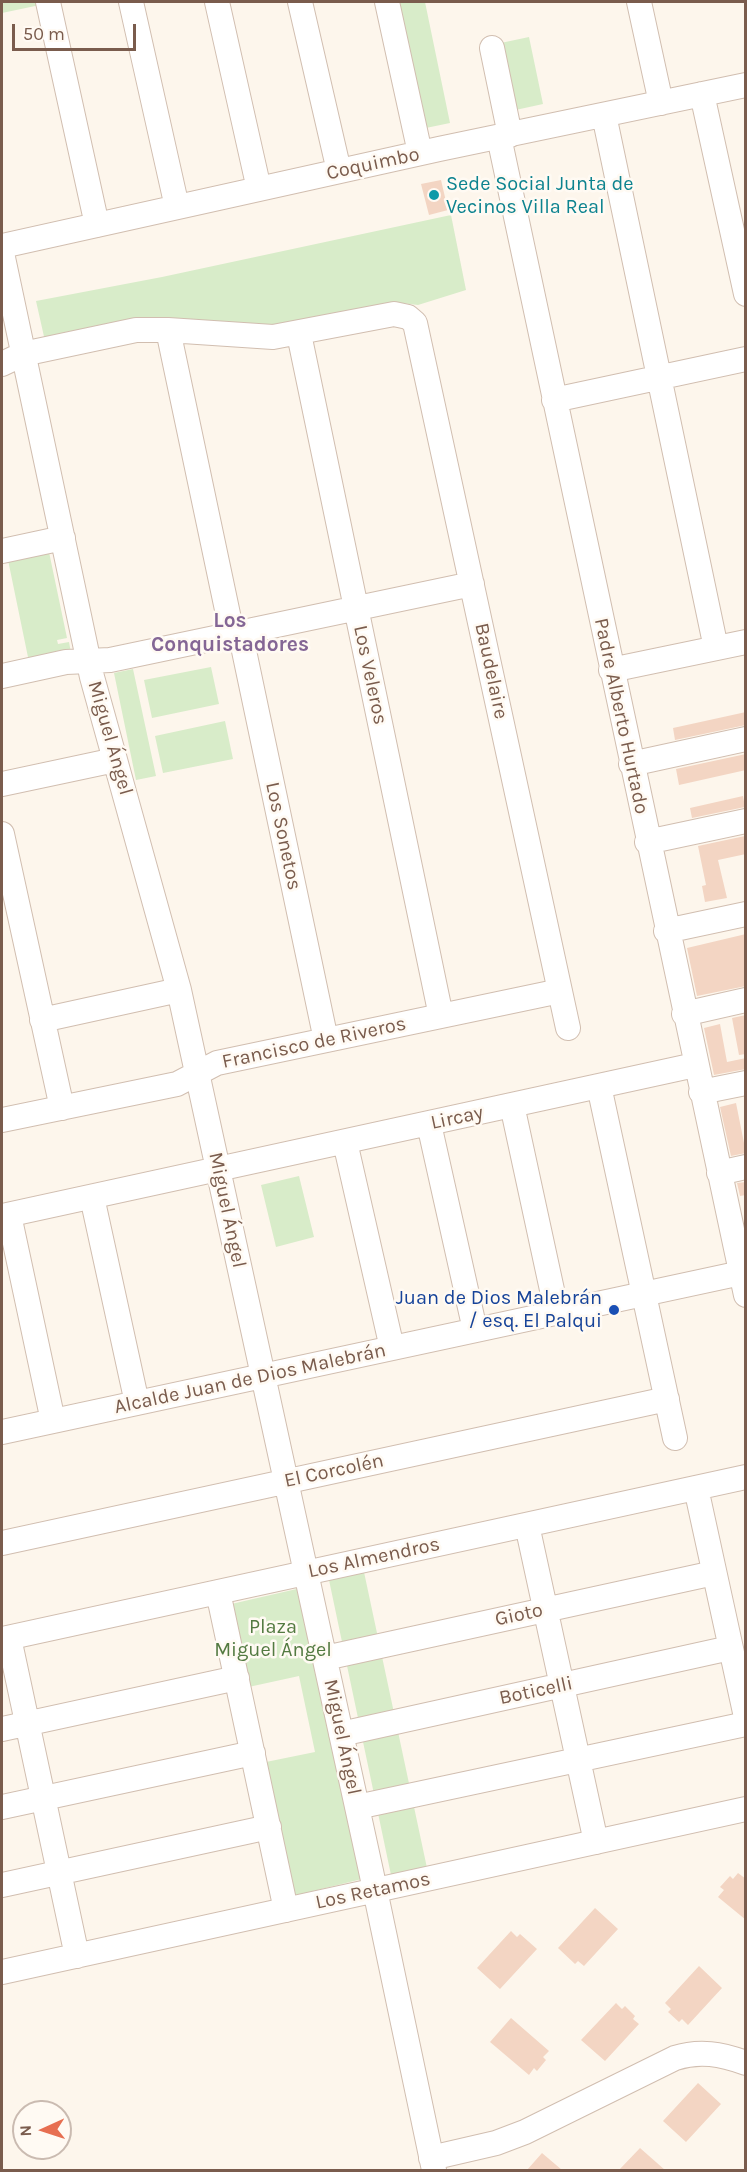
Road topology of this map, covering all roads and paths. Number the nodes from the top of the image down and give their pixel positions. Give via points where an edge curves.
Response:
1 (48, 2) edge
2 (131, 2) edge
3 (217, 2) edge
4 (300, 2) edge
5 (387, 2) edge
6 (639, 2) edge
7 (492, 48) dead end
8 (746, 85) edge
9 (702, 94) junction
10 (661, 103) junction
11 (604, 115) junction
12 (504, 136) junction
13 (420, 153) junction
14 (339, 171) junction
15 (259, 189) junction
16 (177, 207) junction
17 (97, 225) junction
18 (2, 246) edge
19 (2, 254) edge
20 (746, 294) edge
21 (168, 330) junction
22 (299, 334) junction
23 (23, 354) junction
24 (746, 360) edge
25 (2, 364) edge
26 (659, 378) junction
27 (554, 400) junction
28 (63, 538) junction
29 (2, 551) edge
30 (472, 584) junction
31 (356, 608) junction
32 (236, 634) junction
33 (746, 642) edge
34 (716, 648) junction
35 (89, 661) junction
36 (611, 670) junction
37 (2, 676) edge
38 (746, 739) edge
39 (115, 760) junction
40 (631, 764) junction
41 (2, 784) edge
42 (746, 821) edge
43 (2, 834) edge
44 (647, 842) junction
45 (746, 914) edge
46 (666, 931) junction
47 (179, 990) junction
48 (560, 991) junction
49 (746, 1000) edge
50 (684, 1014) junction
51 (441, 1016) junction
52 (42, 1020) junction
53 (568, 1028) dead end
54 (326, 1040) junction
55 (695, 1065) junction
56 (197, 1073) junction
57 (746, 1083) edge
58 (599, 1086) junction
59 (701, 1092) junction
60 (512, 1105) junction
61 (62, 1108) junction
62 (2, 1120) edge
63 (429, 1124) junction
64 (345, 1142) junction
65 (746, 1167) edge
66 (218, 1169) junction
67 (719, 1173) junction
68 (92, 1197) junction
69 (5, 1215) edge
70 (744, 1280) edge
71 (644, 1294) junction
72 (557, 1312) junction
73 (475, 1330) junction
74 (392, 1348) junction
75 (263, 1376) junction
76 (667, 1399) junction
77 (137, 1403) junction
78 (53, 1421) junction
79 (2, 1432) edge
80 (675, 1438) dead end
81 (746, 1477) edge
82 (286, 1481) junction
83 (696, 1488) junction
84 (527, 1525) junction
85 (2, 1543) edge
86 (306, 1573) junction
87 (714, 1573) junction
88 (218, 1592) junction
89 (545, 1610) junction
90 (5, 1639) edge
91 (730, 1648) junction
92 (325, 1658) junction
93 (237, 1678) junction
94 (562, 1685) junction
95 (746, 1717) edge
96 (27, 1723) junction
97 (746, 1724) edge
98 (2, 1729) edge
99 (341, 1734) junction
100 (253, 1753) junction
101 (578, 1760) junction
102 (43, 1798) junction
103 (2, 1807) edge
104 (357, 1807) junction
105 (746, 1809) edge
106 (269, 1827) junction
107 (596, 1842) junction
108 (59, 1873) junction
109 (2, 1885) edge
110 (375, 1890) junction
111 (286, 1910) junction
112 (76, 1956) junction
113 (2, 1972) edge
114 (746, 2063) edge
115 (432, 2164) edge

1 - 17 street
2 - 16 street
3 - 15 street
4 - 14 street
5 - 13 street
6 - 10 street
7 - 12 street, Padre Alberto Hurtado
8 - 9 street, Coquimbo
9 - 10 street, Coquimbo
9 - 20 street
10 - 11 street, Coquimbo
11 - 12 street, Coquimbo
11 - 26 street
12 - 13 street, Coquimbo
12 - 27 street, Padre Alberto Hurtado
13 - 14 street, Coquimbo
14 - 15 street, Coquimbo
15 - 16 street, Coquimbo
16 - 17 street, Coquimbo
17 - 18 street, Coquimbo
19 - 23 street, Miguel Ángel
21 - 22 street via 260,338
21 - 23 street via 136,330
21 - 32 street, Los Sonetos via 228,619
22 - 30 street, Baudelaire via 394,314 415,323
22 - 31 street, Los Veleros
23 - 25 street
23 - 28 street, Miguel Ángel
24 - 26 street
26 - 27 street
26 - 34 street
27 - 36 street, Padre Alberto Hurtado
28 - 29 street
28 - 35 street, Miguel Ángel
30 - 31 street
30 - 48 street, Baudelaire
31 - 32 street
31 - 51 street, Los Veleros
32 - 35 street
32 - 54 street, Los Sonetos via 243,646
33 - 34 street
34 - 36 street
35 - 37 street
35 - 39 street, Miguel Ángel
36 - 40 street, Padre Alberto Hurtado
38 - 40 street
39 - 41 street
39 - 47 street, Miguel Ángel
40 - 44 street, Padre Alberto Hurtado
42 - 44 street
43 - 52 street
44 - 46 street, Padre Alberto Hurtado
45 - 46 street
46 - 50 street, Padre Alberto Hurtado
47 - 52 street
47 - 56 street, Miguel Ángel
48 - 51 street, Francisco de Riveros
48 - 53 street, Baudelaire
49 - 50 street
50 - 55 street, Padre Alberto Hurtado
51 - 54 street, Francisco de Riveros
52 - 61 street
54 - 56 street, Francisco de Riveros via 217,1063
55 - 58 street, Lircay
55 - 59 street, Padre Alberto Hurtado
56 - 61 street, Francisco de Riveros via 177,1084
56 - 66 street, Miguel Ángel
57 - 59 street
58 - 60 street, Lircay
58 - 71 street
59 - 67 street, Padre Alberto Hurtado
60 - 63 street, Lircay
60 - 72 street
61 - 62 street, Francisco de Riveros
63 - 64 street, Lircay
63 - 73 street
64 - 66 street, Lircay
64 - 74 street
65 - 67 street
66 - 68 street, Lircay
66 - 75 street, Miguel Ángel
67 - 70 street, Padre Alberto Hurtado
68 - 69 street, Lircay
68 - 77 street
69 - 78 street
70 - 71 street, Alcalde Juan de Dios Malebrán
71 - 72 street, Alcalde Juan de Dios Malebrán
71 - 76 street
72 - 73 street, Alcalde Juan de Dios Malebrán
73 - 74 street, Alcalde Juan de Dios Malebrán
74 - 75 street, Alcalde Juan de Dios Malebrán
75 - 77 street, Alcalde Juan de Dios Malebrán
75 - 82 street, Miguel Ángel
76 - 80 street
76 - 82 street, El Corcolén
77 - 78 street, Alcalde Juan de Dios Malebrán
78 - 79 street, Alcalde Juan de Dios Malebrán
81 - 83 street, Los Almendros
82 - 85 street, El Corcolén
82 - 86 street, Miguel Ángel
83 - 84 street, Los Almendros
83 - 87 street
84 - 86 street, Los Almendros
84 - 89 street
86 - 88 street, Los Almendros
86 - 92 street, Miguel Ángel
87 - 89 street, Gioto
87 - 91 street
88 - 90 street, Los Almendros
88 - 93 street
89 - 92 street, Gioto
89 - 94 street
90 - 96 street
91 - 94 street, Boticelli
91 - 95 street
92 - 99 street, Miguel Ángel
93 - 96 street
93 - 100 street
94 - 99 street, Boticelli
94 - 101 street
96 - 98 street
96 - 102 street
97 - 101 street
99 - 104 street, Miguel Ángel
100 - 102 street
100 - 106 street
101 - 104 street
101 - 107 street
102 - 103 street
102 - 108 street
104 - 110 street, Miguel Ángel
105 - 107 street, Los Retamos
106 - 108 street
106 - 111 street
107 - 110 street, Los Retamos
108 - 109 street
108 - 112 street
110 - 111 street, Los Retamos
110 - 115 street, Miguel Ángel
111 - 112 street, Los Retamos
112 - 113 street, Los Retamos
114 - 115 street via 707,2052 690,2053 515,2136

